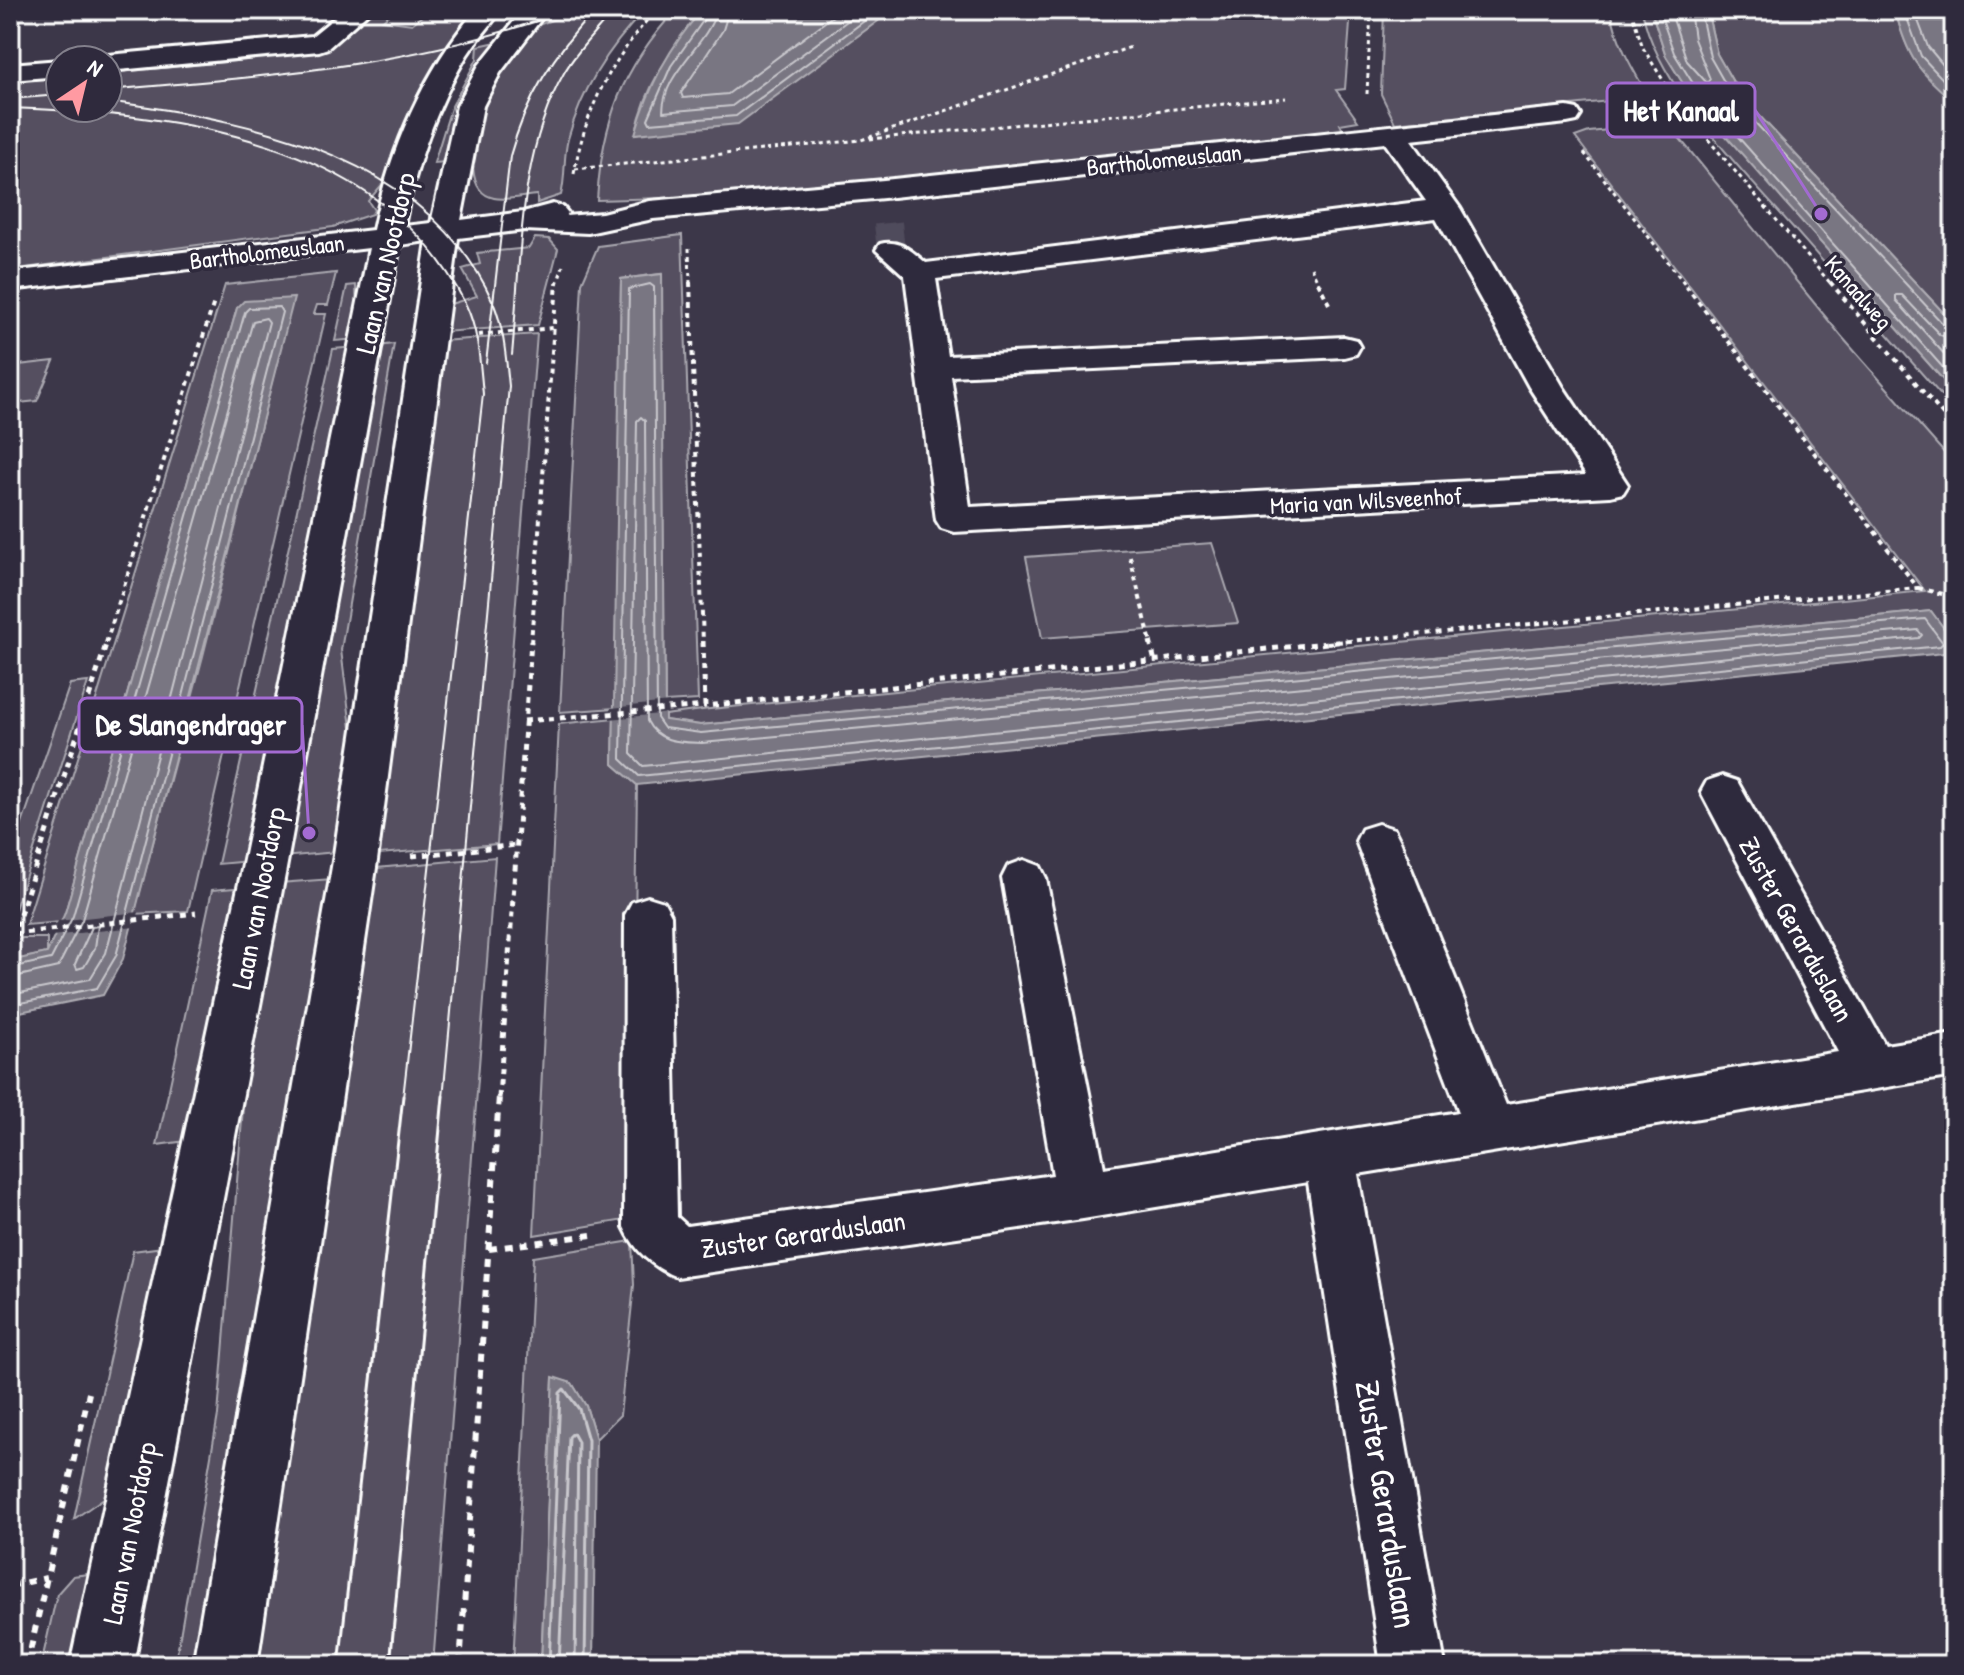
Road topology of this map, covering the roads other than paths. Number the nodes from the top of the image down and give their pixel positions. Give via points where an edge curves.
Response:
1 (359, 10) edge
2 (489, 10) edge
3 (536, 10) edge
4 (124, 61) edge
5 (44, 69) edge
6 (10, 72) edge
7 (1567, 115) road end
8 (1393, 134) junction
9 (1445, 208) junction
10 (444, 230) junction
11 (388, 237) junction
12 (891, 250) dead end
13 (920, 273) junction
14 (10, 281) edge
15 (1344, 347) road end
16 (933, 367) junction
17 (1722, 792) dead end
18 (1378, 841) dead end
19 (1024, 878) dead end
20 (648, 915) dead end
21 (1954, 1055) edge
22 (1871, 1067) junction
23 (1491, 1130) junction
24 (1329, 1153) junction
25 (1083, 1195) junction
26 (102, 1665) edge
27 (225, 1665) edge
28 (1413, 1665) edge

1 - 4 street via 319,43
2 - 11 street, Laan van Nootdorp via 467,34 427,108 397,191
3 - 10 street, Laan van Nootdorp via 488,71 470,106
5 - 6 street
7 - 8 street, Bartholomeuslaan
8 - 9 street, Maria van Wilsveenhof
8 - 10 street, Bartholomeuslaan via 886,200 650,210 613,222 572,218
9 - 13 street
9 - 16 street, Maria van Wilsveenhof via 1546,387 1610,485 954,520
10 - 11 street, Bartholomeuslaan
10 - 27 street, Laan van Nootdorp via 355,861
11 - 14 street, Bartholomeuslaan
11 - 26 street, Laan van Nootdorp
12 - 13 street
13 - 16 street, Maria van Wilsveenhof
15 - 16 street
17 - 22 street, Zuster Gerarduslaan
18 - 23 street
19 - 25 street
20 - 25 street, Zuster Gerarduslaan via 651,1227 677,1252
21 - 22 street, Zuster Gerarduslaan
22 - 23 street, Zuster Gerarduslaan
23 - 24 street, Zuster Gerarduslaan
24 - 25 street, Zuster Gerarduslaan
24 - 28 street, Zuster Gerarduslaan

